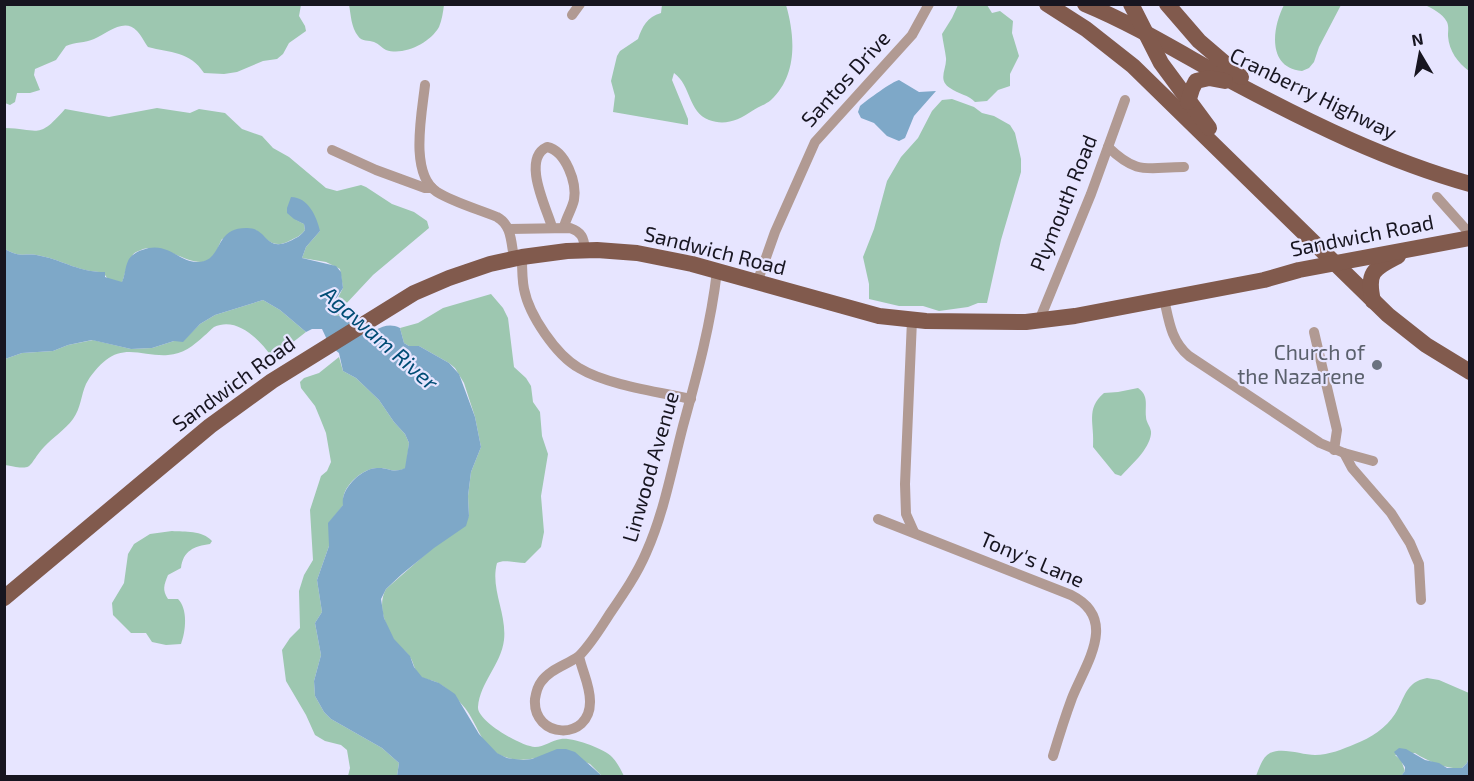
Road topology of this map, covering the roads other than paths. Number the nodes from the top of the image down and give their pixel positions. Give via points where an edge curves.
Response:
1 (580, 4) edge
2 (929, 4) edge
3 (1047, 4) edge
4 (1085, 4) edge
5 (1131, 4) edge
6 (1167, 4) edge
7 (572, 15) dead end
8 (1144, 31) junction
9 (1235, 83) junction
10 (424, 85) dead end
11 (1125, 100) dead end
12 (1188, 102) junction
13 (1280, 106) junction
14 (1108, 147) junction
15 (332, 150) dead end
16 (1184, 168) dead end
17 (1470, 184) edge
18 (432, 188) junction
19 (1262, 190) junction
20 (1437, 197) dead end
21 (558, 227) junction
22 (509, 229) junction
23 (1470, 236) edge
24 (1310, 237) junction
25 (1415, 248) junction
26 (585, 250) junction
27 (518, 257) junction
28 (1334, 264) junction
29 (1299, 270) junction
30 (717, 271) junction
31 (1264, 280) junction
32 (1353, 282) junction
33 (757, 283) junction
34 (1164, 299) junction
35 (1373, 302) junction
36 (912, 320) junction
37 (1039, 321) junction
38 (1314, 332) dead end
39 (1470, 372) edge
40 (691, 399) junction
41 (1339, 451) junction
42 (1373, 461) dead end
43 (878, 519) dead end
44 (914, 532) junction
45 (4, 598) edge
46 (1421, 600) dead end
47 (579, 656) junction
48 (1053, 756) dead end

1 - 7 street
2 - 33 street, Santos Drive via 912,35 815,142
3 - 19 main road via 1127,60
4 - 8 main road, Cranberry Highway
5 - 8 main road
6 - 13 main road via 1212,53
8 - 9 main road, Cranberry Highway
8 - 12 main road
9 - 12 main road via 1200,79 1193,85
9 - 13 main road, Cranberry Highway
10 - 18 street via 420,153 424,174
11 - 14 street, Plymouth Road
12 - 19 main road
13 - 17 main road, Cranberry Highway via 1333,133
14 - 16 street via 1134,166
14 - 37 street, Plymouth Road
15 - 18 street via 376,170
18 - 22 street via 497,217
19 - 24 main road
20 - 23 street
21 - 21 street via 537,182 538,159 547,147 564,160 572,182 574,199
21 - 22 street
21 - 26 street via 579,232
22 - 27 street
23 - 25 main road, Sandwich Road
24 - 28 main road
24 - 29 main road via 1309,252
25 - 28 main road, Sandwich Road
25 - 35 main road via 1375,270 1370,282
26 - 27 main road, Sandwich Road
26 - 30 main road, Sandwich Road via 650,255
27 - 40 street via 524,291 536,317 570,362 600,377
27 - 45 main road, Sandwich Road via 425,287 324,347 217,421
28 - 29 main road, Sandwich Road
28 - 32 main road
29 - 31 main road, Sandwich Road
30 - 33 main road, Sandwich Road
30 - 40 street, Linwood Avenue
31 - 32 main road, Sandwich Road via 1319,277
31 - 34 main road, Sandwich Road
32 - 35 main road
33 - 36 main road, Sandwich Road via 864,313
34 - 37 main road, Sandwich Road
34 - 41 street via 1173,336 1184,351 1312,438
35 - 39 main road via 1426,345
36 - 37 main road, Sandwich Road
36 - 44 street via 905,494 908,520
38 - 41 street
40 - 47 street, Linwood Avenue via 646,554 604,624
41 - 42 street
41 - 46 street via 1410,543 1420,571
43 - 44 street, Tony's Lane
44 - 48 street, Tony's Lane via 1071,595 1089,608 1096,632 1095,646
47 - 47 street, Linwood Avenue via 545,677 538,686 536,712 552,729 578,727 588,714 590,694

